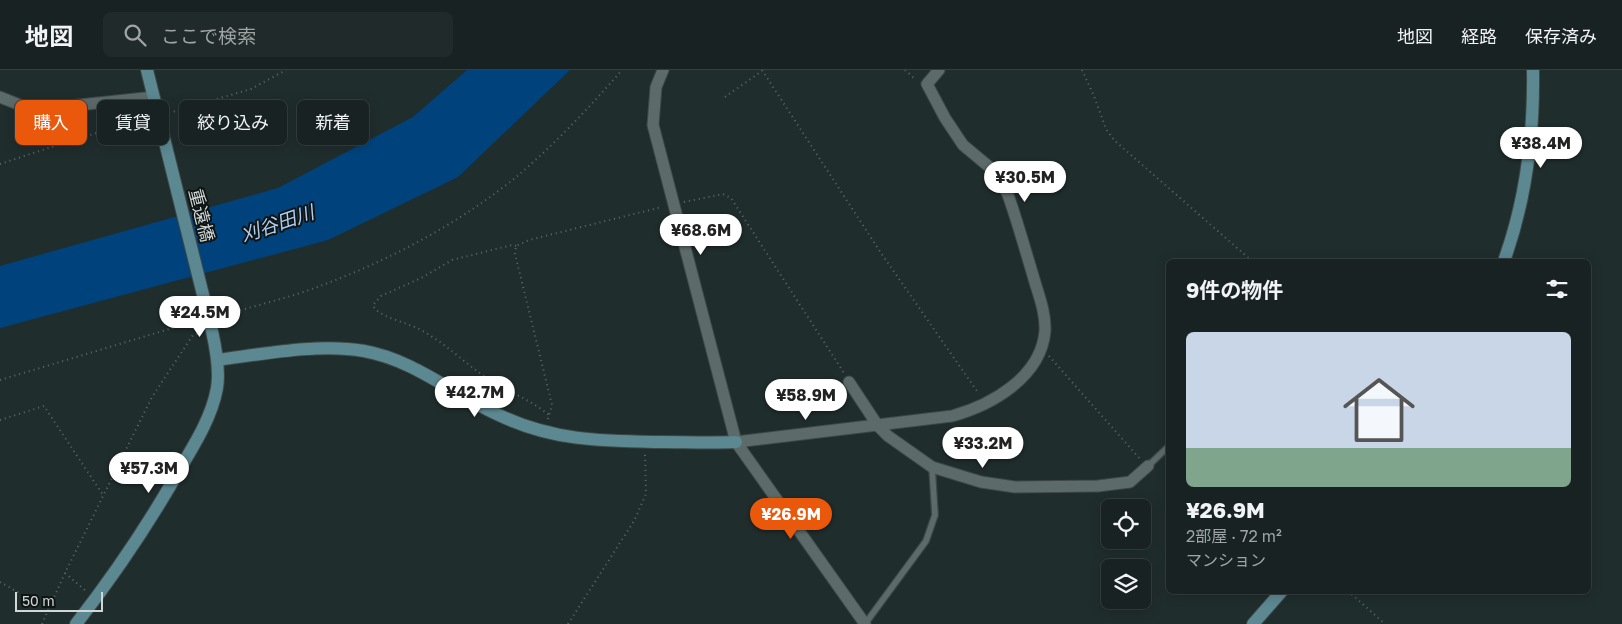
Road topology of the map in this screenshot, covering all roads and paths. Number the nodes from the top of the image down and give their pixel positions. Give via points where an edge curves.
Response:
1 (147, 70) edge
2 (286, 70) edge
3 (622, 70) edge
4 (663, 70) edge
5 (762, 70) edge
6 (905, 70) edge
7 (939, 70) edge
8 (1082, 70) edge
9 (1533, 70) edge
10 (927, 84) junction
11 (0, 97) edge
12 (154, 97) junction
13 (725, 97) dead end
14 (155, 100) edge
15 (169, 119) edge
16 (97, 134) edge
17 (166, 145) edge
18 (0, 164) edge
19 (674, 204) junction
20 (516, 246) junction
21 (1250, 259) edge
22 (1505, 259) edge
23 (203, 315) junction
24 (221, 316) dead end
25 (202, 333) dead end
26 (1041, 350) junction
27 (217, 360) junction
28 (0, 380) edge
29 (849, 382) joint
30 (987, 404) junction
31 (549, 415) junction
32 (0, 420) edge
33 (878, 426) junction
34 (545, 432) junction
35 (645, 442) junction
36 (736, 442) junction
37 (1166, 449) edge
38 (1148, 466) junction
39 (932, 467) junction
40 (104, 495) junction
41 (65, 573) junction
42 (0, 582) edge
43 (21, 594) dead end
44 (1279, 594) edge
45 (1351, 594) edge
46 (95, 600) junction
47 (42, 624) edge
48 (76, 624) edge
49 (568, 624) edge
50 (865, 624) edge
51 (1253, 624) edge
52 (1385, 624) edge

1 - 12 main road, 重遠橋
2 - 15 path via 251,89
3 - 24 path via 597,99 515,178 444,227 387,258 336,280
4 - 19 street via 656,86 653,125
5 - 13 path
5 - 30 path via 881,252
6 - 10 path via 919,83
7 - 10 street
8 - 21 path via 1106,129 1115,141
9 - 22 main road via 1530,153
10 - 26 street via 963,145 993,170 1008,195 1045,320
11 - 12 street via 30,109
12 - 14 main road, 重遠橋
16 - 18 path
17 - 23 main road, 重遠橋
19 - 20 path
19 - 29 path via 723,194 731,198
19 - 36 street
20 - 31 path via 515,254 552,404
20 - 31 path via 452,260 380,296 373,305 380,314 439,340 492,382
23 - 27 main road, 重遠橋 via 215,343
23 - 28 path
25 - 40 path via 192,335 152,397
26 - 30 street via 1011,388
26 - 38 path via 1055,361
27 - 34 main road via 312,349 366,351 410,365 499,416
27 - 46 main road, 重遠橋 via 217,387 204,426 139,537
29 - 33 street
30 - 33 street via 952,416
31 - 34 path
32 - 40 path via 44,406
33 - 36 street
33 - 39 street
34 - 35 main road via 571,438
35 - 36 main road
35 - 49 path via 646,494 634,521
36 - 50 street
37 - 38 lane
38 - 39 street via 1130,482 1031,487 981,482
39 - 50 lane via 935,515 926,541
40 - 41 path
41 - 46 path
41 - 47 path
42 - 43 path
44 - 51 main road
45 - 52 path
46 - 48 main road, 重遠橋

